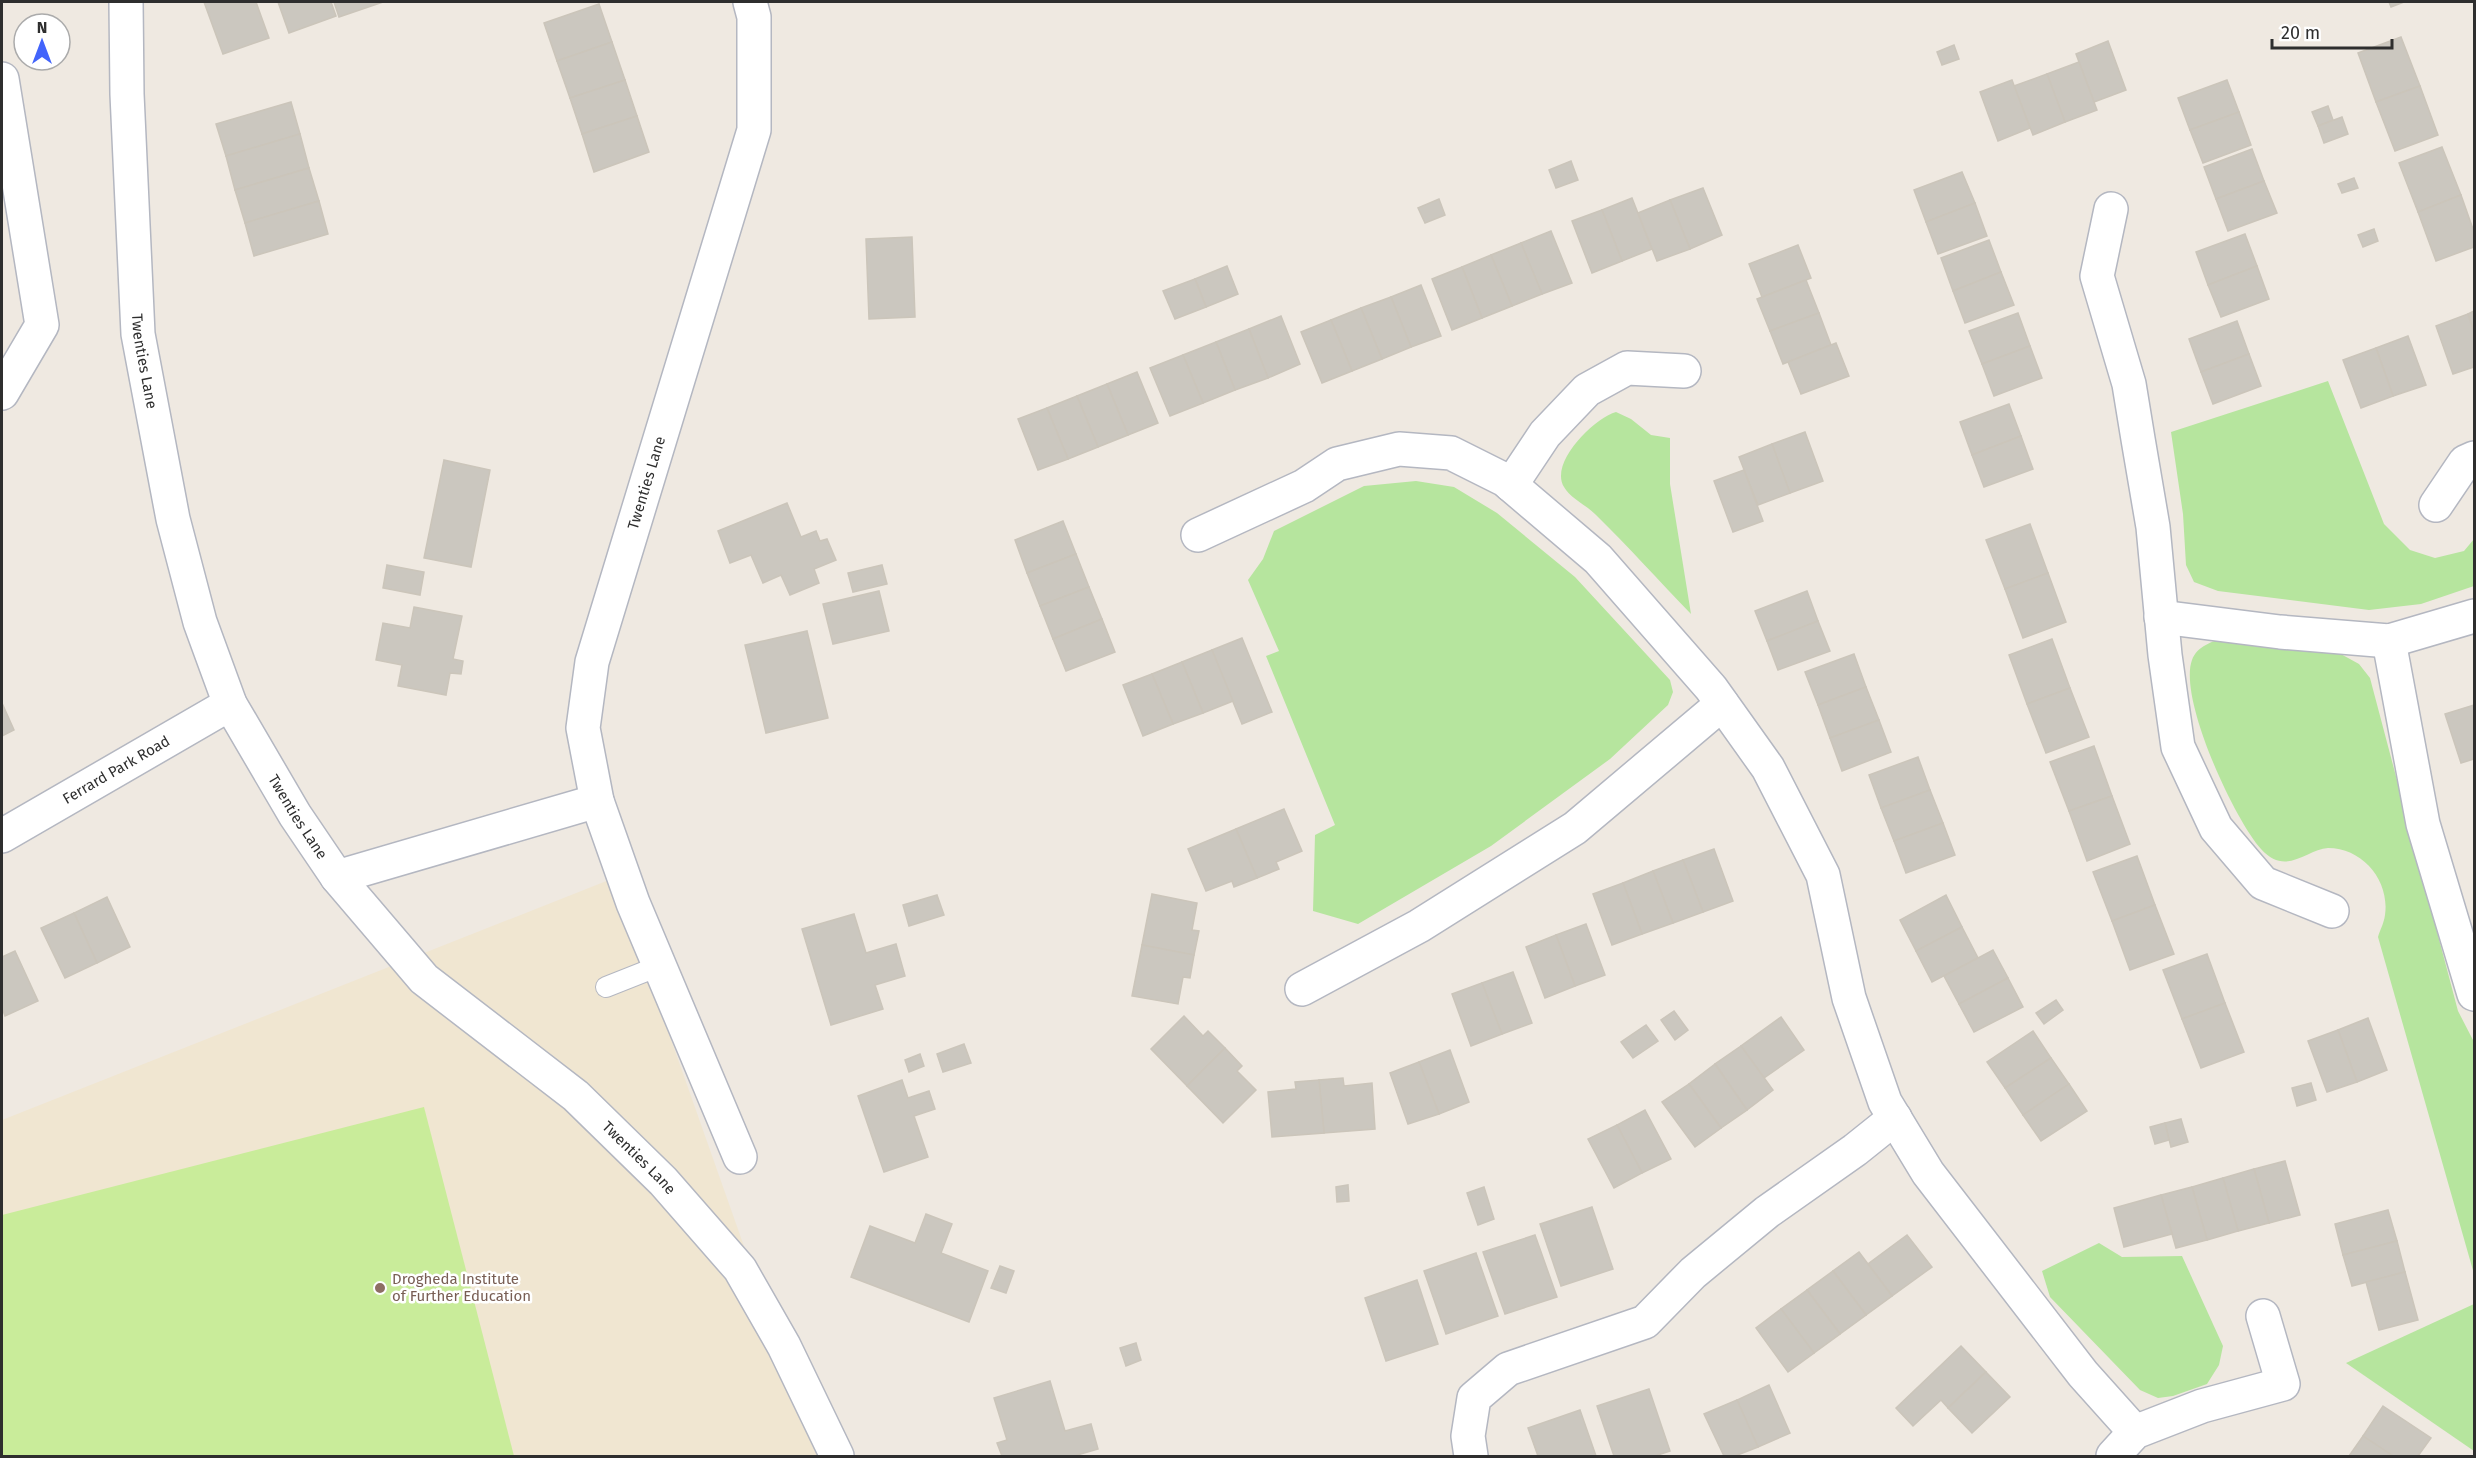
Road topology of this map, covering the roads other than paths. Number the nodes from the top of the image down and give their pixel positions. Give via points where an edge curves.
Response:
1 (126, 2) edge
2 (750, 2) edge
3 (2, 79) edge
4 (2111, 209) dead end
5 (1684, 371) dead end
6 (2, 393) edge
7 (2475, 458) edge
8 (1511, 485) junction
9 (2436, 505) dead end
10 (1198, 536) dead end
11 (2475, 616) edge
12 (2162, 617) junction
13 (2389, 641) junction
14 (230, 704) junction
15 (1722, 704) junction
16 (597, 801) junction
17 (2, 836) edge
18 (337, 877) junction
19 (2332, 911) dead end
20 (659, 966) junction
21 (606, 987) dead end
22 (1302, 989) dead end
23 (2475, 994) edge
24 (1895, 1118) junction
25 (740, 1157) dead end
26 (2263, 1316) dead end
27 (2135, 1432) junction
28 (837, 1456) edge
29 (1471, 1456) edge
30 (2113, 1456) edge

1 - 14 street, Twenties Lane via 138,334 173,519 200,622
2 - 16 street, Twenties Lane via 754,17 754,130 592,662 583,728
3 - 6 street via 42,325
4 - 12 street via 2097,276 2129,384 2153,527
5 - 8 street via 1627,368 1587,390 1545,434
7 - 9 street via 2465,462
8 - 10 street via 1451,453 1399,449 1337,464 1304,486
8 - 15 street via 1598,559
11 - 13 street
12 - 13 street
12 - 19 street via 2178,747 2216,828 2263,883
13 - 23 street via 2423,824
14 - 17 street, Ferrard Park Road
14 - 18 street, Twenties Lane via 295,816
15 - 22 street via 1575,828 1419,926
15 - 24 street via 1768,768 1823,875 1850,998 1885,1102
16 - 18 street
16 - 20 street, Twenties Lane
18 - 28 street, Twenties Lane via 424,979 576,1096 663,1181 740,1269 784,1346
20 - 21 lane
20 - 25 street, Twenties Lane
24 - 27 street via 1928,1173 2083,1374
24 - 29 street via 1750,1226 1693,1273 1645,1322 1508,1369 1474,1398 1468,1436
26 - 27 street via 2283,1384 2202,1406
27 - 30 street

